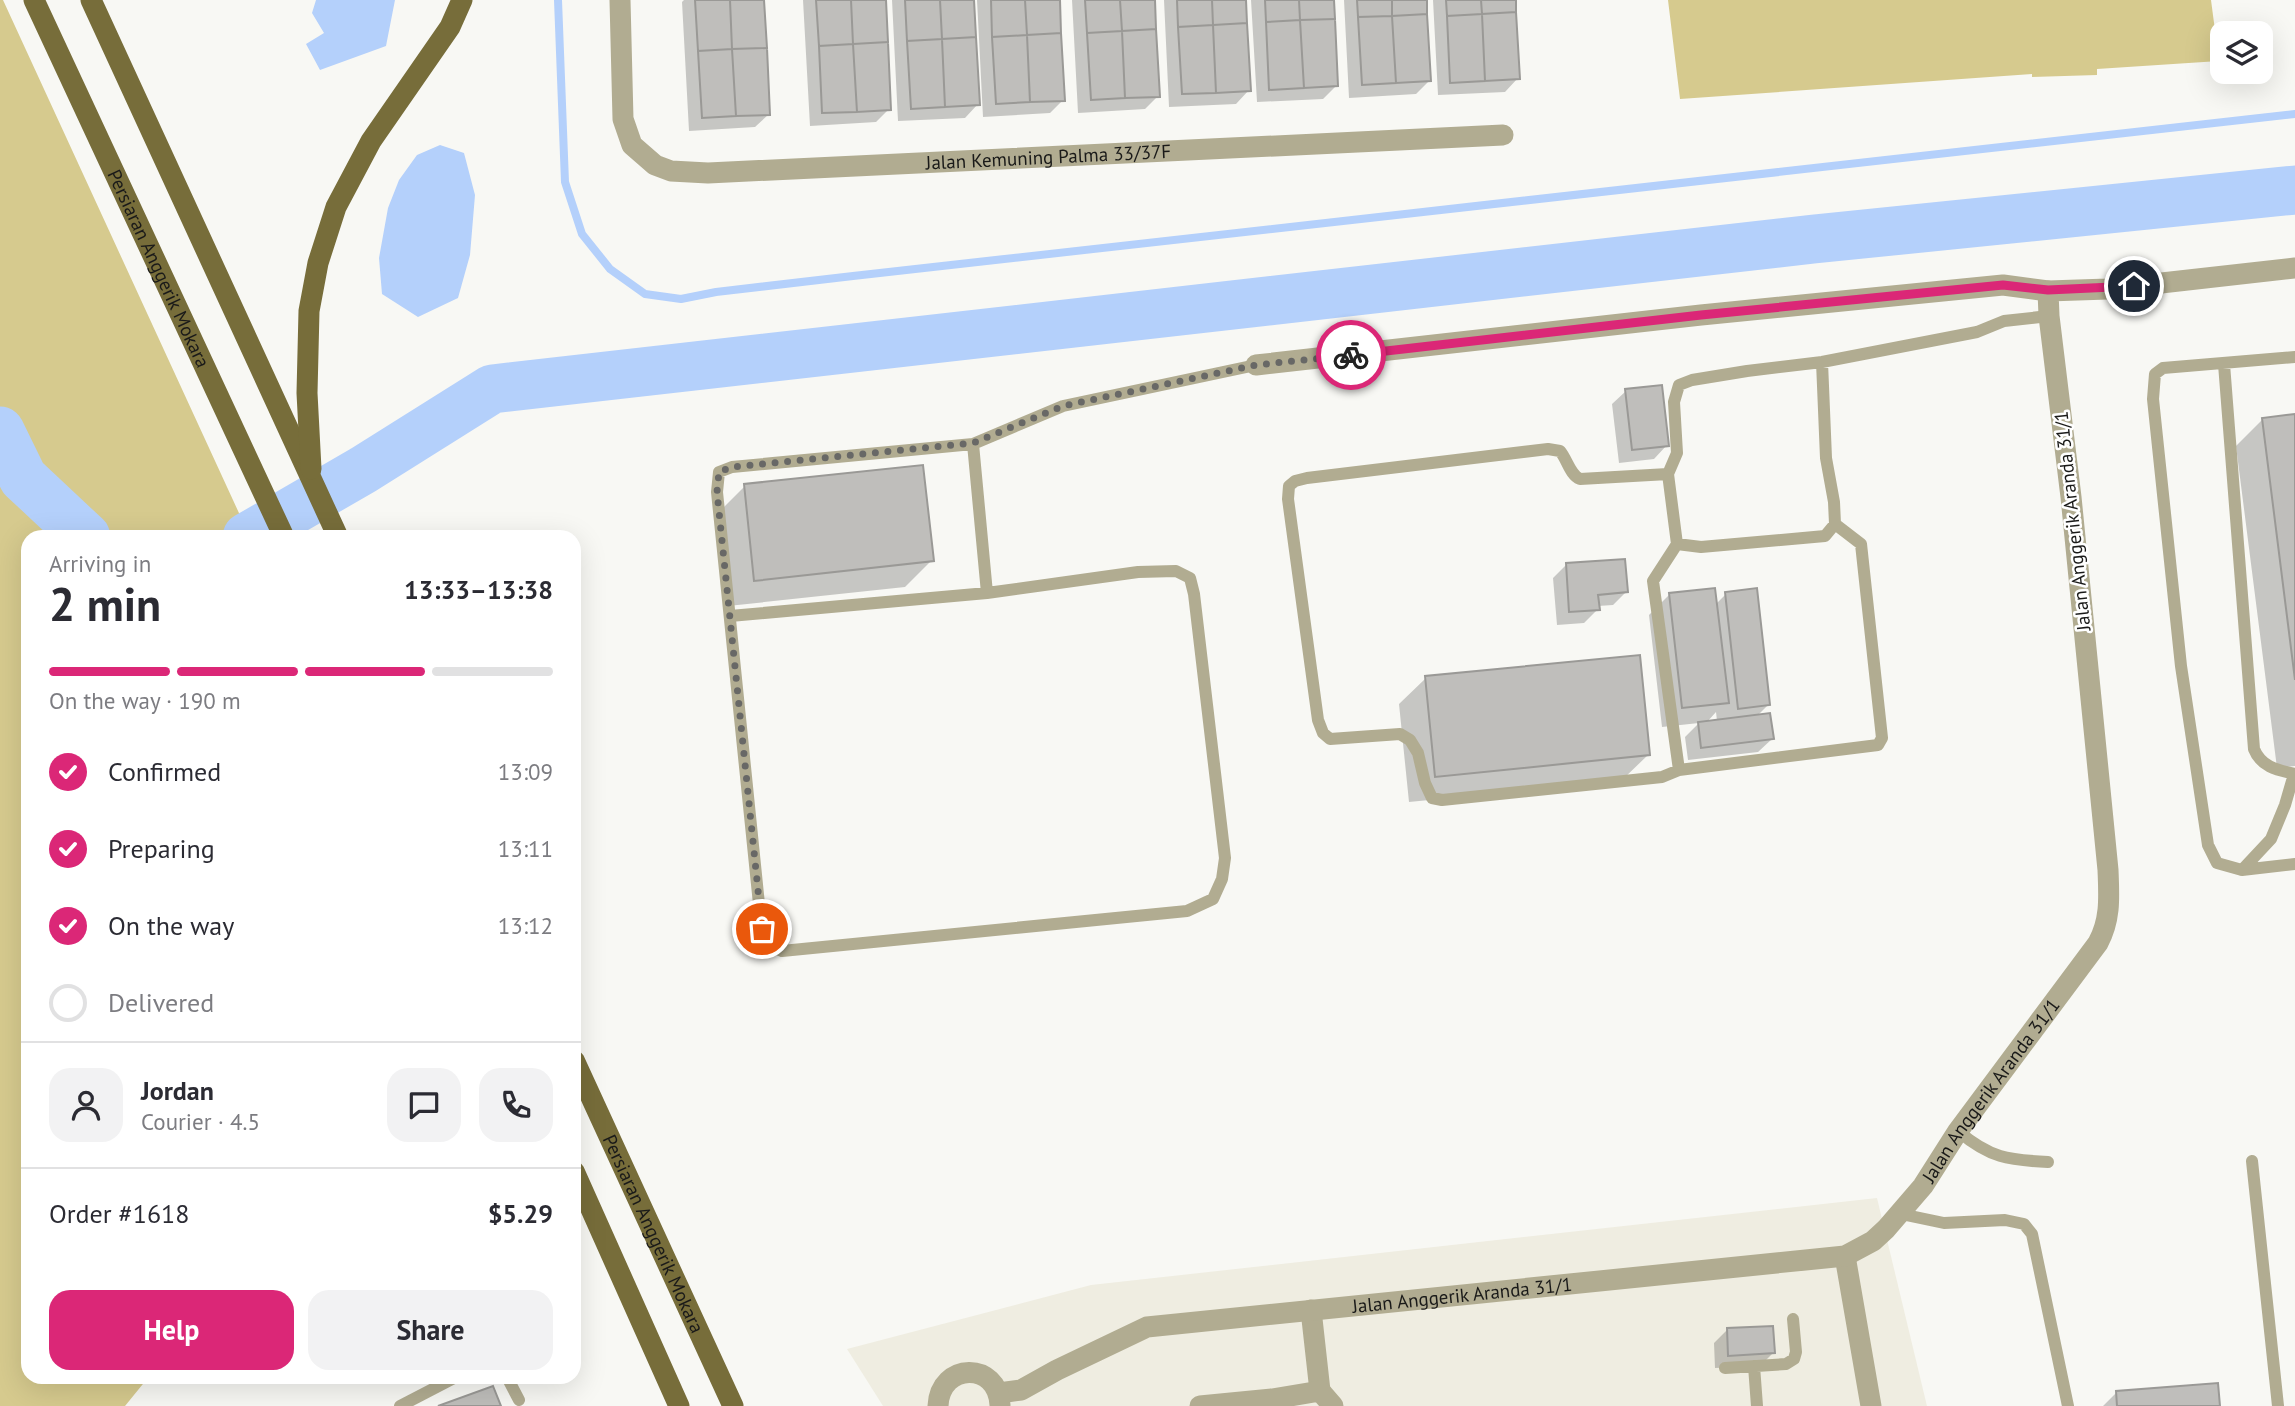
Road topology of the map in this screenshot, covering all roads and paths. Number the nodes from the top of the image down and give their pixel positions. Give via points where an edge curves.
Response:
1 (34, 0) edge
2 (91, 0) edge
3 (462, 0) edge
4 (620, 0) edge
5 (1503, 135) dead end
6 (2295, 268) edge
7 (2048, 290) junction
8 (2049, 316) junction
9 (2295, 357) edge
10 (1822, 362) junction
11 (2224, 364) junction
12 (1256, 365) joint
13 (973, 443) junction
14 (1668, 474) junction
15 (312, 481) junction
16 (1835, 524) junction
17 (281, 530) edge
18 (334, 530) edge
19 (1677, 544) junction
20 (987, 593) junction
21 (730, 616) junction
22 (1679, 770) junction
23 (2294, 774) edge
24 (2295, 864) edge
25 (2242, 870) junction
26 (581, 1075) edge
27 (1958, 1131) junction
28 (2252, 1161) dead end
29 (2049, 1162) dead end
30 (581, 1187) edge
31 (1901, 1213) junction
32 (1845, 1256) junction
33 (1311, 1310) junction
34 (1793, 1319) dead end
35 (1754, 1366) junction
36 (1725, 1368) dead end
37 (442, 1384) edge
38 (511, 1384) edge
39 (1326, 1398) edge
40 (999, 1399) edge
41 (519, 1400) dead end
42 (400, 1406) edge
43 (679, 1406) edge
44 (733, 1406) edge
45 (938, 1406) edge
46 (1200, 1406) edge
47 (1757, 1406) edge
48 (1871, 1406) edge
49 (2068, 1406) edge
50 (2278, 1406) edge

1 - 17 main road, Persiaran Anggerik Mokara
2 - 15 main road
3 - 15 main road via 450,27 371,141 336,207 318,264 309,311
4 - 5 street, Jalan Kemuning Palma 33/37F via 623,119 632,145 655,165 671,171 708,173
6 - 7 street via 2108,289
7 - 8 street, Jalan Anggerik Aranda 31/1
7 - 12 street via 2003,285
8 - 10 lane via 2004,321 1977,332
8 - 27 street, Jalan Anggerik Aranda 31/1 via 2071,497 2109,909 2098,943
9 - 11 lane
10 - 14 lane via 1679,384 1674,402 1677,453
10 - 16 lane via 1826,458
11 - 23 lane via 2254,749 2264,764
11 - 25 lane via 2163,368 2155,374 2153,399 2181,666 2208,845 2217,863
12 - 13 lane via 1063,406
13 - 20 lane
13 - 21 lane via 719,472 717,492
14 - 19 lane
14 - 22 lane via 1580,479 1560,451 1548,449 1307,478 1289,486 1288,499 1318,720 1331,739 1400,734 1418,753 1432,798 1442,800 1662,777
15 - 18 main road
16 - 19 lane via 1825,536 1701,547
16 - 22 lane via 1861,544 1882,738 1878,745
19 - 22 lane via 1653,582
20 - 21 lane
20 - 21 lane via 1138,572 1176,571 1190,578 1225,858 1213,899 1187,911 782,951 765,943
23 - 25 lane via 2271,839
24 - 25 lane
26 - 44 main road, Persiaran Anggerik Mokara
27 - 29 lane via 1978,1148 1998,1156
27 - 31 street, Jalan Anggerik Aranda 31/1
28 - 50 lane
30 - 43 main road
31 - 32 street, Jalan Anggerik Aranda 31/1 via 1872,1241
31 - 49 lane via 1944,1223 2005,1220 2024,1224 2032,1234
32 - 33 street, Jalan Anggerik Aranda 31/1
32 - 48 street
33 - 39 street
33 - 40 street, Jalan Anggerik Aranda 31/1 via 1147,1327
34 - 35 lane via 1794,1359 1786,1364
35 - 36 lane
35 - 47 lane
37 - 42 lane
38 - 41 lane
39 - 46 street
40 - 45 street via 986,1377 966,1372 942,1388

